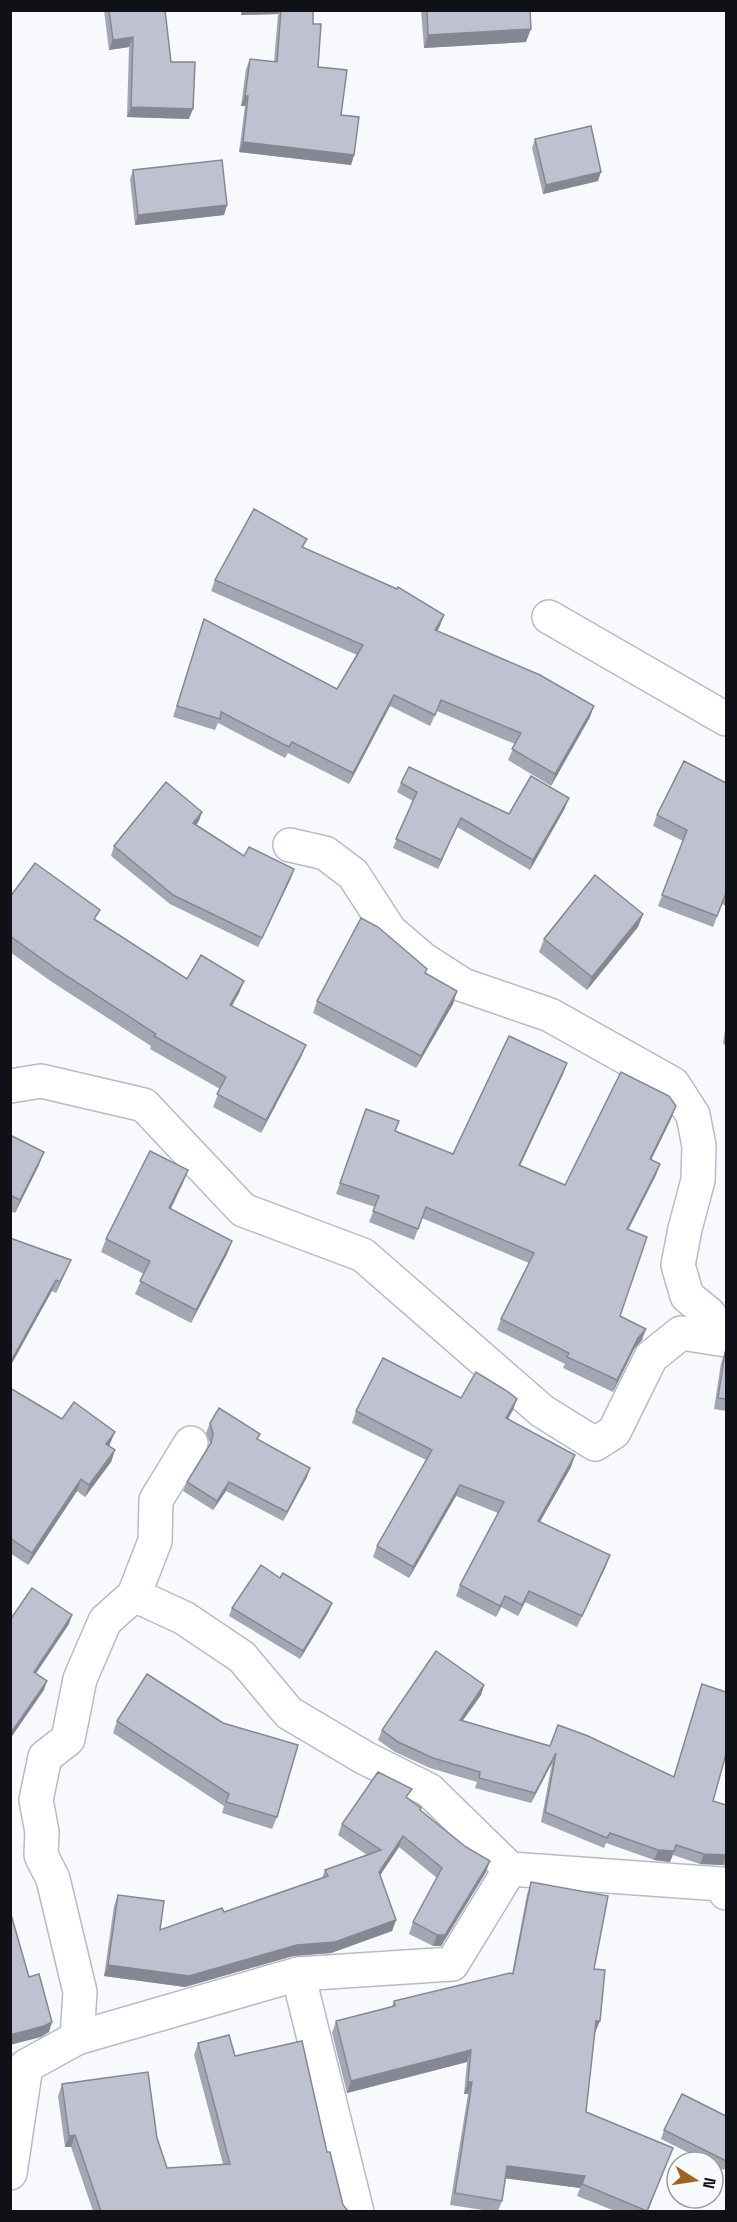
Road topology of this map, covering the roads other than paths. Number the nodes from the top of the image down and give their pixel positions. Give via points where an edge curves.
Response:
1 (549, 617) dead end
2 (726, 719) edge
3 (290, 845) dead end
4 (10, 1086) edge
5 (726, 1339) edge
6 (191, 1443) dead end
7 (134, 1595) junction
8 (510, 1869) junction
9 (726, 1893) edge
10 (298, 1974) junction
11 (77, 2038) junction
12 (10, 2173) edge
13 (357, 2211) edge

1 - 2 street
3 - 5 street via 325,853 353,874 390,931 424,960 463,985 550,1015 673,1084 693,1115 699,1146 698,1180 678,1265 687,1296 709,1314
4 - 5 street via 41,1081 144,1105 243,1210 363,1255 542,1411 595,1444 614,1432 651,1358 681,1333
6 - 7 street via 156,1500 155,1541
7 - 8 street via 184,1618 242,1657 289,1713 429,1791
7 - 11 street via 105,1621 80,1678 68,1739 45,1757 36,1800 42,1832 41,1856 53,1879 81,1992
8 - 9 street via 721,1884
8 - 10 street via 452,1964
10 - 11 street
10 - 13 street
11 - 12 street via 26,2066

